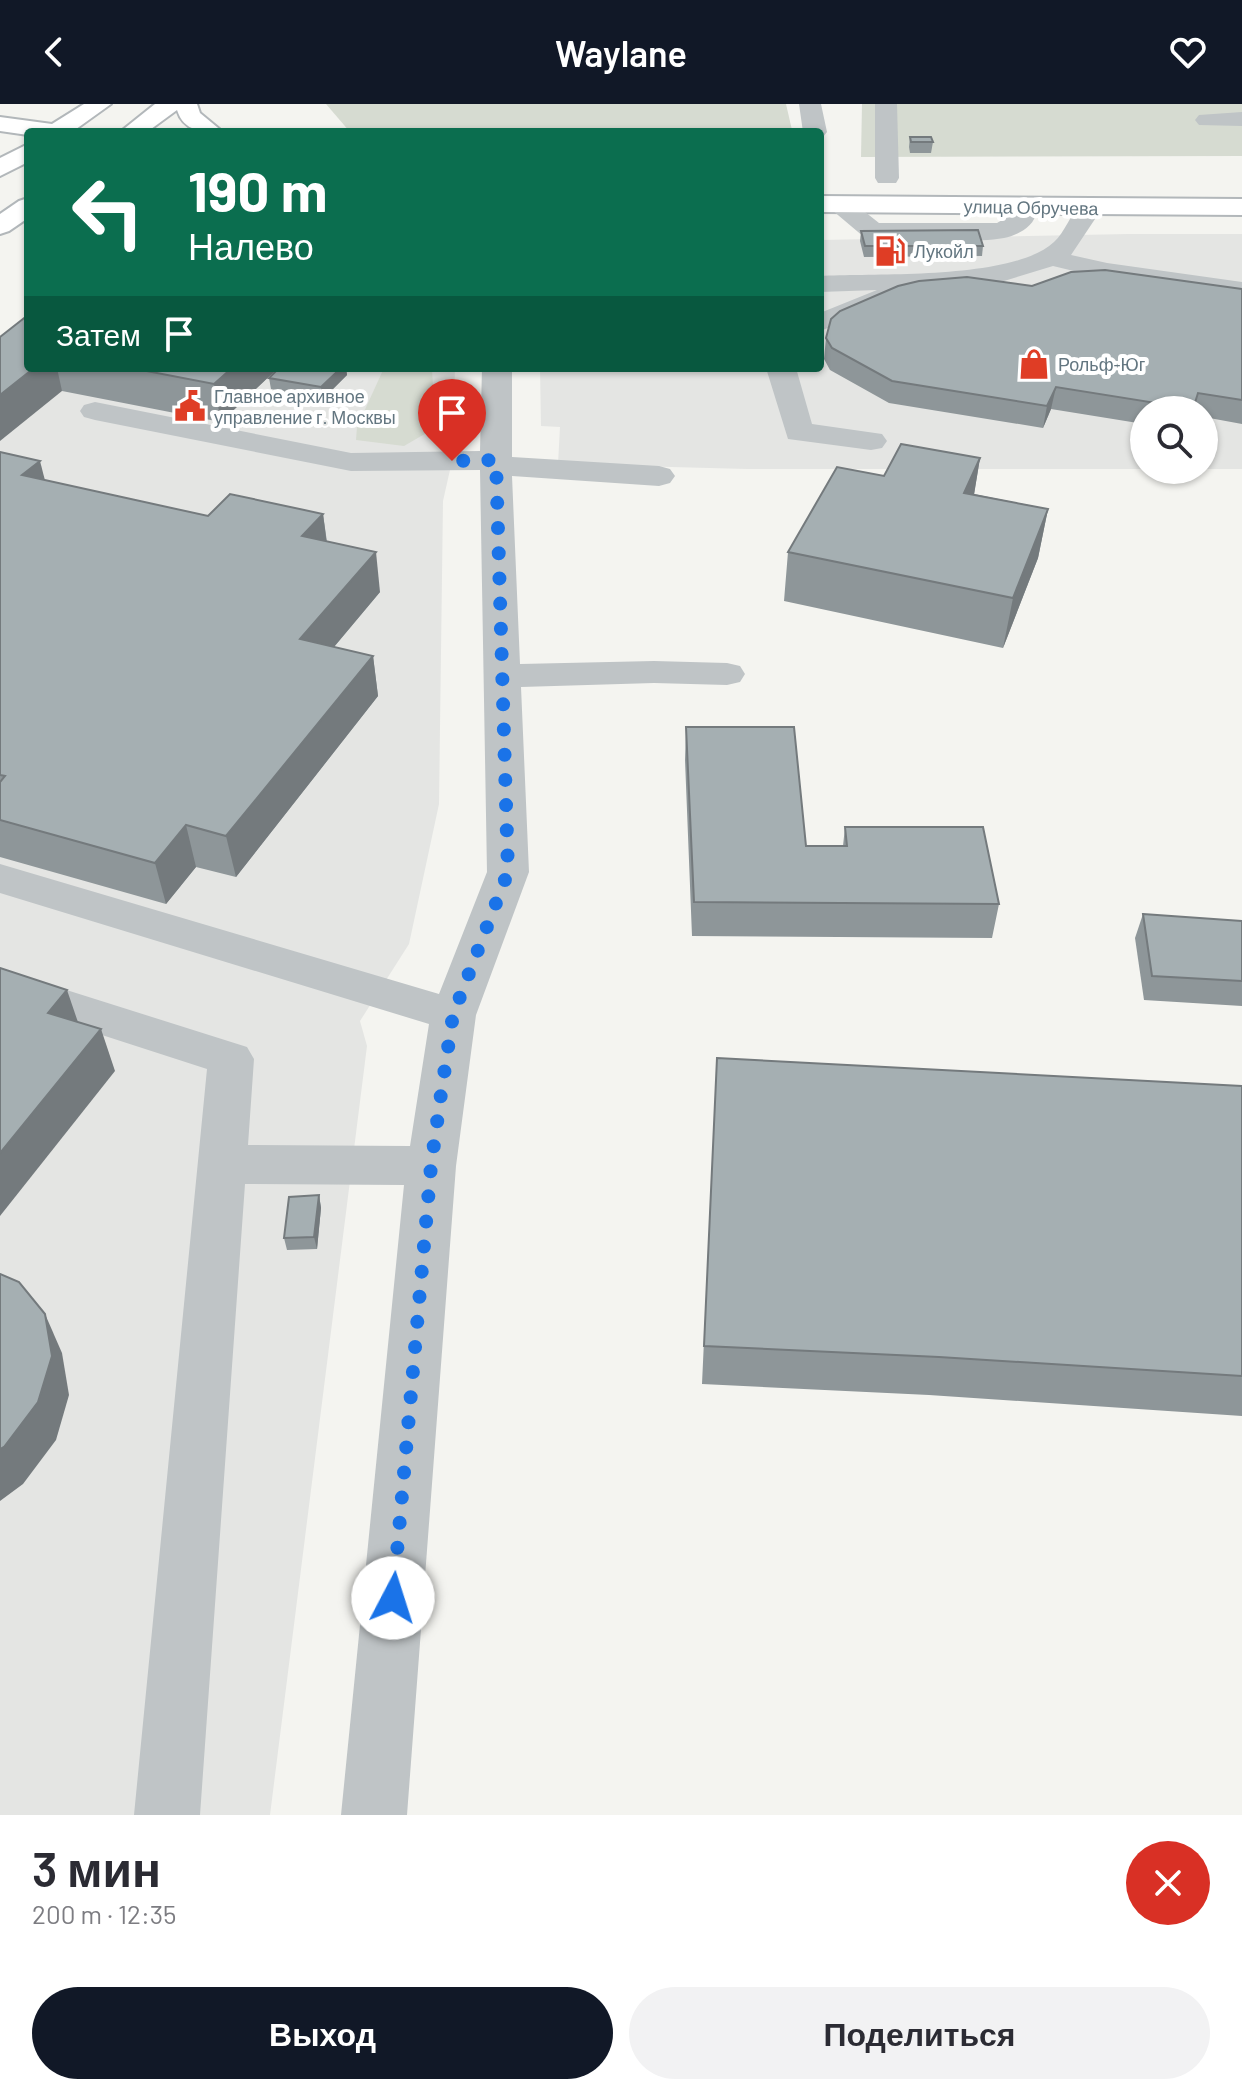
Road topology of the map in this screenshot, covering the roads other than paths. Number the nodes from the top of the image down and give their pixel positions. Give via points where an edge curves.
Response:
1 (100, 104) edge
2 (170, 104) edge
3 (186, 104) edge
4 (810, 104) edge
5 (886, 104) edge
6 (1242, 119) edge
7 (1207, 120) dead end
8 (0, 124) edge
9 (28, 128) edge
10 (63, 128) edge
11 (137, 128) edge
12 (206, 128) edge
13 (814, 128) edge
14 (19, 154) edge
15 (0, 169) edge
16 (860, 178) dead end
17 (887, 178) junction
18 (918, 178) dead end
19 (830, 205) edge
20 (1023, 207) junction
21 (1090, 207) junction
22 (1242, 207) edge
23 (24, 209) edge
24 (24, 223) edge
25 (0, 226) edge
26 (0, 232) edge
27 (1047, 257) junction
28 (951, 278) junction
29 (824, 284) edge
30 (1242, 290) edge
31 (824, 321) edge
32 (497, 372) edge
33 (782, 372) edge
34 (95, 411) dead end
35 (871, 441) dead end
36 (496, 463) junction
37 (659, 476) dead end
38 (727, 674) dead end
39 (504, 676) junction
40 (0, 878) edge
41 (0, 985) edge
42 (453, 1015) junction
43 (221, 1164) junction
44 (431, 1166) junction
45 (167, 1815) edge
46 (373, 1815) edge

1 - 10 main road
2 - 11 main road
3 - 12 main road via 190,116
4 - 13 street
5 - 17 street
6 - 7 street
8 - 9 main road
14 - 15 main road
16 - 17 main road
17 - 18 main road
19 - 20 main road, улица Обручева
19 - 20 street via 873,231 885,246 973,246 1022,220
20 - 21 main road, улица Обручева
21 - 22 main road, улица Обручева
21 - 27 street via 1068,243
23 - 25 main road
24 - 26 main road
27 - 28 street via 1015,273
27 - 30 street
28 - 29 street
28 - 31 street
32 - 36 street
33 - 35 street via 799,432
34 - 36 street via 351,462
36 - 37 street
36 - 39 street
38 - 39 street
39 - 42 street via 508,872
40 - 42 street
41 - 43 street via 231,1059
42 - 44 street
43 - 44 street
43 - 45 street
44 - 46 street

